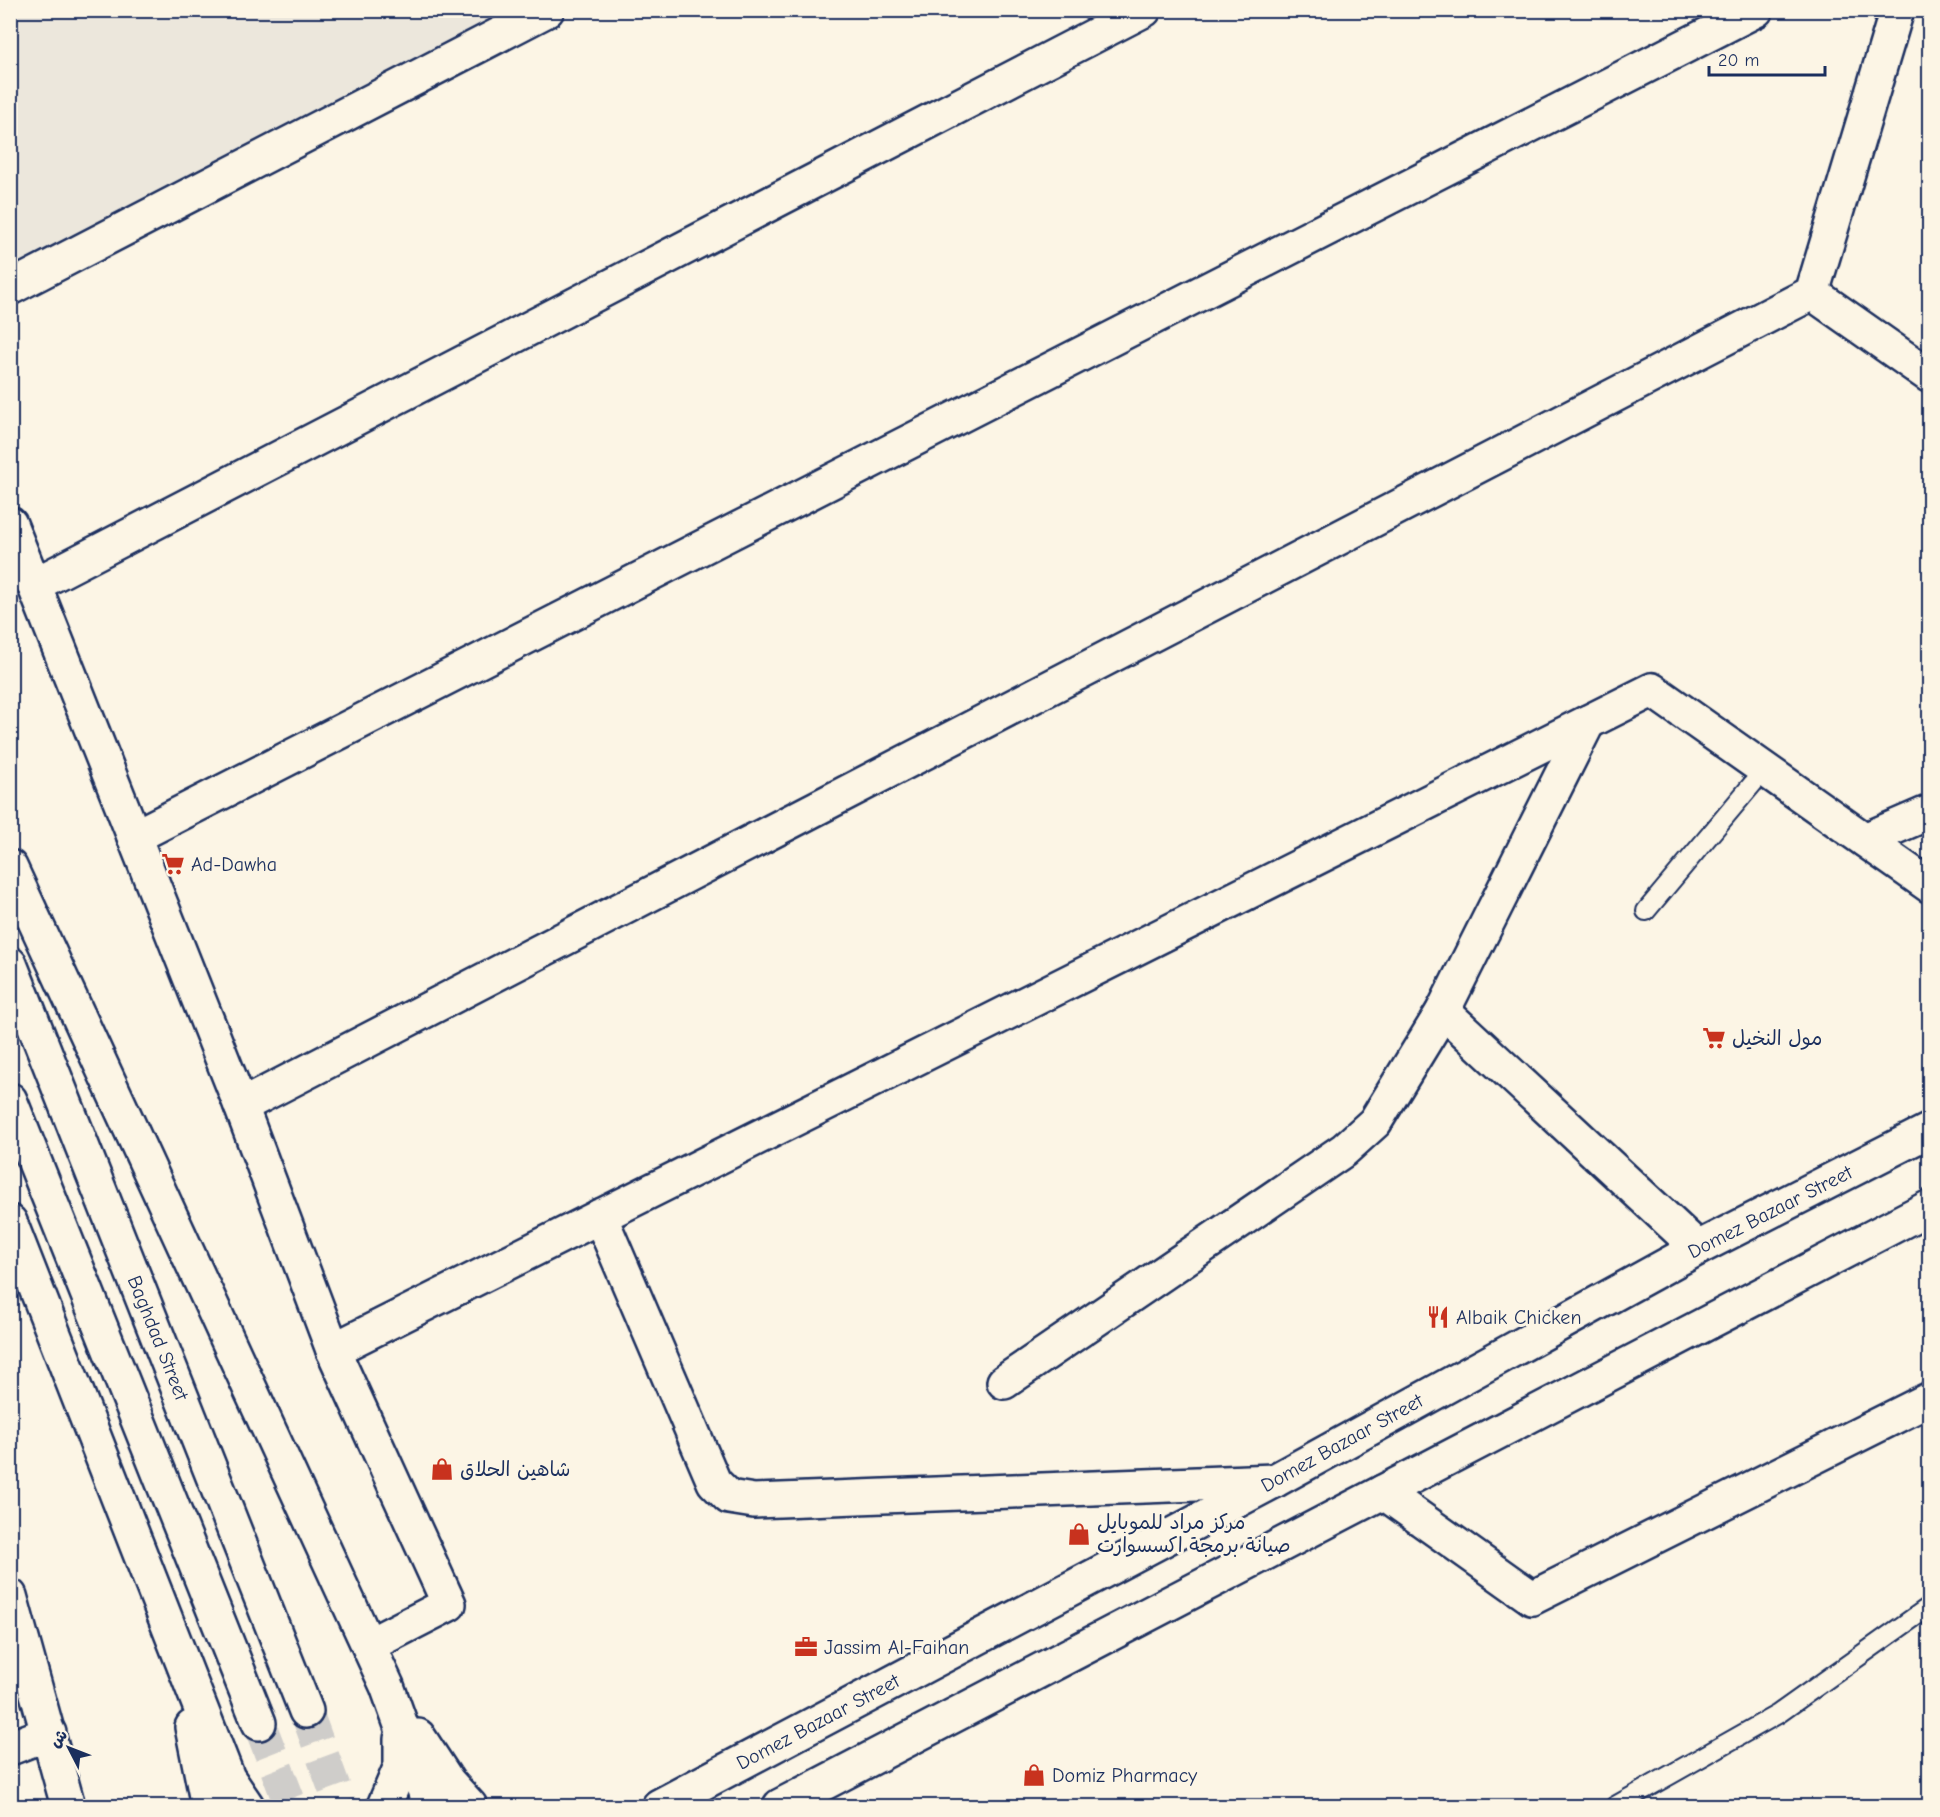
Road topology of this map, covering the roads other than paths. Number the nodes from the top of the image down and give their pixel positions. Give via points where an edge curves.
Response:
1 (547, 10) edge
2 (1144, 10) edge
3 (1755, 10) edge
4 (1896, 10) edge
5 (10, 288) edge
6 (1812, 293) junction
7 (1929, 376) edge
8 (10, 524) edge
9 (34, 585) junction
10 (1588, 722) junction
11 (1765, 770) junction
12 (1929, 812) edge
13 (134, 837) junction
14 (1865, 840) junction
15 (10, 867) edge
16 (1929, 886) edge
17 (1646, 910) dead end
18 (10, 964) edge
19 (1443, 1011) junction
20 (10, 1100) edge
21 (241, 1106) junction
22 (1929, 1130) edge
23 (1929, 1207) edge
24 (600, 1216) junction
25 (10, 1222) edge
26 (1698, 1248) junction
27 (333, 1350) junction
28 (1004, 1382) dead end
29 (1929, 1399) edge
30 (1274, 1481) junction
31 (1383, 1492) junction
32 (10, 1596) edge
33 (1929, 1606) edge
34 (174, 1640) junction
35 (369, 1645) junction
36 (387, 1686) junction
37 (306, 1711) tunnel mouth
38 (203, 1716) junction
39 (259, 1723) tunnel mouth
40 (49, 1733) junction
41 (10, 1748) edge
42 (68, 1806) edge
43 (208, 1806) edge
44 (237, 1806) edge
45 (248, 1806) edge
46 (384, 1806) edge
47 (430, 1806) edge
48 (470, 1806) edge
49 (659, 1806) edge
50 (780, 1806) edge
51 (1615, 1806) edge

1 - 5 street
2 - 9 street
3 - 13 street
4 - 6 street
6 - 7 street
6 - 21 street
8 - 9 street
9 - 13 street
10 - 11 street via 1652,690
10 - 19 street
10 - 24 street
11 - 14 street
11 - 17 lane
12 - 14 street
13 - 21 street
14 - 16 street
15 - 35 street
18 - 37 street, Baghdad Street
19 - 26 street
19 - 28 street via 1375,1122 1344,1150
20 - 39 street
21 - 27 street
22 - 26 street, Domez Bazaar Street
23 - 31 street
24 - 27 street
24 - 30 street via 714,1482 729,1497 753,1502
25 - 34 street
26 - 30 street, Domez Bazaar Street
27 - 35 street via 449,1604
29 - 31 street via 1532,1598
30 - 49 street, Domez Bazaar Street
31 - 50 street
32 - 40 street
33 - 51 lane via 1778,1714
34 - 38 street
34 - 43 street
35 - 36 street
36 - 46 street via 403,1751 397,1781
36 - 47 street
36 - 48 street via 448,1782
38 - 44 street
38 - 45 street via 228,1778
40 - 41 street
40 - 42 street

